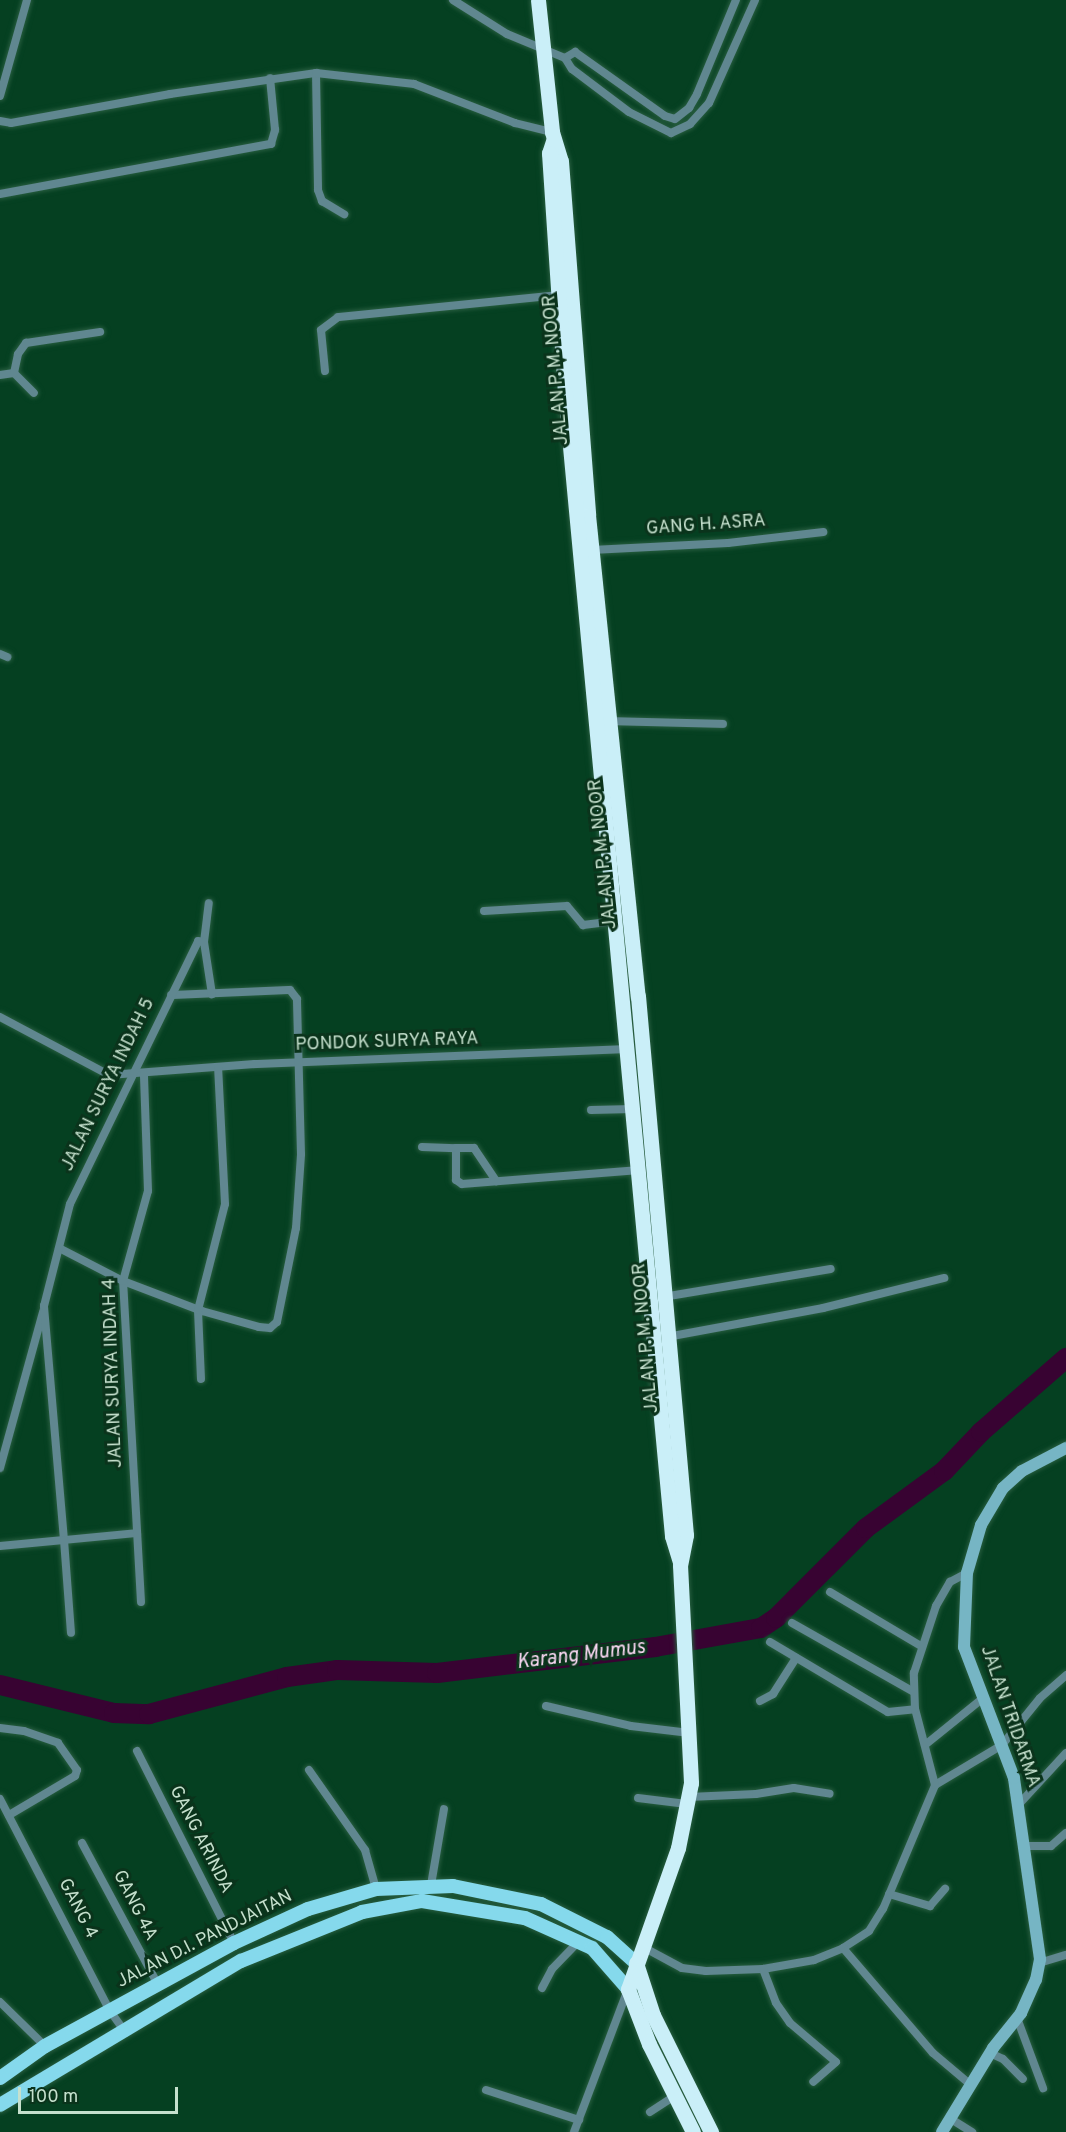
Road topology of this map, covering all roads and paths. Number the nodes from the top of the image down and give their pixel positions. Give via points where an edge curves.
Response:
1 (27, 0) edge
2 (453, 0) edge
3 (538, 0) edge
4 (736, 0) edge
5 (755, 0) edge
6 (542, 47) junction
7 (566, 58) junction
8 (316, 73) junction
9 (270, 78) junction
10 (0, 96) edge
11 (675, 119) junction
12 (0, 121) edge
13 (682, 129) junction
14 (552, 137) junction
15 (0, 194) edge
16 (344, 214) dead end
17 (558, 295) junction
18 (566, 321) junction
19 (100, 332) dead end
20 (325, 371) dead end
21 (14, 373) junction
22 (0, 375) edge
23 (34, 393) dead end
24 (823, 532) dead end
25 (592, 550) junction
26 (723, 724) dead end
27 (606, 725) junction
28 (209, 903) dead end
29 (484, 911) dead end
30 (616, 921) junction
31 (204, 942) junction
32 (212, 994) junction
33 (171, 995) junction
34 (0, 1017) edge
35 (635, 1049) junction
36 (296, 1063) junction
37 (218, 1068) junction
38 (139, 1074) junction
39 (633, 1109) junction
40 (591, 1110) dead end
41 (422, 1147) dead end
42 (456, 1148) junction
43 (639, 1170) junction
44 (496, 1181) junction
45 (59, 1248) junction
46 (831, 1269) dead end
47 (944, 1278) dead end
48 (123, 1281) junction
49 (658, 1295) junction
50 (44, 1306) junction
51 (198, 1310) junction
52 (666, 1338) junction
53 (201, 1379) dead end
54 (1066, 1448) edge
55 (0, 1467) edge
56 (137, 1533) junction
57 (64, 1540) junction
58 (0, 1546) edge
59 (680, 1564) junction
60 (967, 1573) junction
61 (830, 1592) dead end
62 (141, 1602) dead end
63 (792, 1623) dead end
64 (71, 1633) dead end
65 (770, 1642) dead end
66 (921, 1646) junction
67 (796, 1658) junction
68 (1066, 1675) edge
69 (912, 1691) junction
70 (983, 1698) junction
71 (760, 1701) dead end
72 (546, 1706) dead end
73 (915, 1709) junction
74 (0, 1728) edge
75 (690, 1732) junction
76 (925, 1744) junction
77 (1002, 1745) junction
78 (137, 1752) dead end
79 (1066, 1753) edge
80 (309, 1770) dead end
81 (935, 1785) junction
82 (830, 1794) dead end
83 (638, 1798) dead end
84 (0, 1799) edge
85 (688, 1801) junction
86 (1020, 1803) junction
87 (444, 1809) dead end
88 (9, 1815) junction
89 (1066, 1833) edge
90 (82, 1843) dead end
91 (1022, 1846) junction
92 (431, 1885) junction
93 (376, 1889) junction
94 (945, 1889) dead end
95 (889, 1894) junction
96 (579, 1941) junction
97 (234, 1943) junction
98 (643, 1947) junction
99 (843, 1948) junction
100 (1066, 1955) edge
101 (636, 1963) junction
102 (1039, 1963) junction
103 (763, 1969) junction
104 (158, 1985) junction
105 (542, 1989) dead end
106 (628, 1989) junction
107 (0, 2002) edge
108 (110, 2011) junction
109 (1017, 2018) junction
110 (126, 2032) junction
111 (45, 2046) junction
112 (990, 2053) junction
113 (2, 2074) edge
114 (1023, 2079) dead end
115 (813, 2082) dead end
116 (971, 2085) junction
117 (1043, 2088) dead end
118 (486, 2090) dead end
119 (675, 2096) junction
120 (0, 2105) edge
121 (650, 2112) dead end
122 (951, 2119) junction
123 (579, 2120) junction
124 (574, 2132) edge
125 (693, 2132) edge
126 (711, 2132) edge
127 (942, 2132) edge
128 (972, 2132) edge

1 - 10 street
2 - 6 street via 507,34
3 - 6 highway, JALAN P. M. NOOR
4 - 11 street via 697,94 689,108
5 - 13 street via 709,103
6 - 7 street
6 - 14 highway, JALAN P. M. NOOR
7 - 11 street via 575,52 665,116
7 - 13 street via 572,69 651,126 664,132
8 - 9 street
8 - 14 street via 414,84
8 - 16 street via 318,190 322,201
9 - 12 street via 11,123
9 - 15 street via 275,130 271,144
11 - 13 street
14 - 17 highway, JALAN P. M. NOOR via 549,153
14 - 18 highway, JALAN P. M. NOOR via 561,161
17 - 18 highway, JALAN P. M. NOOR
17 - 20 street via 338,317 321,330
18 - 25 highway, JALAN P. M. NOOR
18 - 27 highway, JALAN P. M. NOOR
19 - 21 street via 26,343 18,354
21 - 22 street
21 - 23 street
24 - 25 street, GANG H. ASRA via 728,543
25 - 27 highway, JALAN P. M. NOOR
26 - 27 street
27 - 30 highway, JALAN P. M. NOOR
27 - 35 highway, JALAN P. M. NOOR
28 - 31 street
29 - 30 street via 567,906 583,926
30 - 35 highway, JALAN P. M. NOOR
31 - 32 street
31 - 33 street, JALAN SURYA INDAH 5 via 196,942
32 - 33 street
32 - 36 street via 290,990 297,999
33 - 38 street, JALAN SURYA INDAH 5
34 - 38 street, PONDOK SURYA RAYA via 98,1071
35 - 36 street, PONDOK SURYA RAYA
35 - 39 highway, JALAN P. M. NOOR
35 - 49 highway, JALAN P. M. NOOR
36 - 37 street, PONDOK SURYA RAYA
36 - 51 street via 301,1154 296,1228 277,1322 270,1328 259,1327
37 - 38 street, PONDOK SURYA RAYA
37 - 51 street via 225,1204
38 - 45 street, JALAN SURYA INDAH 5 via 74,1196
38 - 48 street, JALAN SURYA INDAH 4 via 148,1191
39 - 40 street
39 - 43 highway, JALAN P. M. NOOR
41 - 42 street
42 - 44 street via 474,1148
42 - 44 street via 456,1180 462,1184
43 - 44 street
43 - 49 highway, JALAN P. M. NOOR
45 - 48 street
45 - 50 street, JALAN SURYA INDAH 5
46 - 49 street
47 - 52 street via 823,1308
48 - 51 street
48 - 56 street, JALAN SURYA INDAH 4
49 - 52 highway, JALAN P. M. NOOR
49 - 59 highway, JALAN P. M. NOOR via 672,1536
50 - 55 street, JALAN SURYA INDAH 5
50 - 57 street, JALAN SURYA INDAH 5
51 - 53 street
52 - 59 highway, JALAN P. M. NOOR via 686,1535
54 - 60 street, JALAN TRIDARMA via 1022,1471 1003,1488 981,1525
56 - 57 street
56 - 62 street, JALAN SURYA INDAH 4
57 - 58 street
57 - 64 street, JALAN SURYA INDAH 5
59 - 75 highway, JALAN P. M. NOOR
60 - 66 street via 947,1579
60 - 70 street, JALAN TRIDARMA via 964,1647
61 - 66 street
63 - 69 street
65 - 67 street
66 - 69 street
67 - 71 street via 773,1694
67 - 73 street via 888,1712
68 - 77 street via 1040,1698
69 - 73 street
70 - 76 street
70 - 77 street, JALAN TRIDARMA
72 - 75 street via 631,1726
73 - 76 street
74 - 88 street via 24,1731 58,1743 77,1770 75,1776
75 - 85 highway, JALAN P. M. NOOR via 692,1773
76 - 81 street
77 - 81 street
77 - 86 street, JALAN TRIDARMA
78 - 97 street, GANG ARINDA
79 - 86 street
80 - 93 street via 365,1850
81 - 95 street
82 - 85 street via 794,1788
83 - 85 street
84 - 88 street, GANG 4
85 - 98 highway, JALAN P. M. NOOR via 678,1848
86 - 91 street, JALAN TRIDARMA
87 - 92 street
88 - 108 street, GANG 4
89 - 91 street via 1051,1846
90 - 104 street, GANG 4A
91 - 102 street, JALAN TRIDARMA
92 - 93 main road, JALAN D.I. PANDJAITAN
92 - 101 main road, JALAN D.I. PANDJAITAN via 497,1893 557,1911 607,1937
93 - 97 main road, JALAN D.I. PANDJAITAN via 308,1909
94 - 95 street via 930,1906
95 - 99 street via 869,1931
96 - 105 street via 552,1969
96 - 106 main road, JALAN D.I. PANDJAITAN via 608,1962
96 - 110 main road, JALAN D.I. PANDJAITAN via 525,1918 447,1903 423,1901 362,1912 241,1961
97 - 104 main road, JALAN D.I. PANDJAITAN
98 - 101 highway, JALAN P. M. NOOR
98 - 103 street via 682,1968
99 - 103 street via 814,1960
99 - 116 street via 933,2053
100 - 102 street
101 - 106 highway, JALAN P. M. NOOR
101 - 126 highway, JALAN D.I. PANDJAITAN via 653,2014
102 - 109 street, JALAN TRIDARMA via 1030,1995
103 - 115 street via 776,2003 790,2024 836,2062
104 - 108 main road, JALAN D.I. PANDJAITAN
106 - 119 highway, JALAN D.I. PANDJAITAN via 648,2044
106 - 123 street
107 - 111 street
108 - 110 street, GANG 4
108 - 111 main road, JALAN D.I. PANDJAITAN
109 - 112 street, JALAN TRIDARMA
109 - 117 street
110 - 120 main road, JALAN D.I. PANDJAITAN
111 - 113 main road, JALAN D.I. PANDJAITAN
112 - 114 street via 1004,2059
112 - 116 street, JALAN TRIDARMA
116 - 122 street, JALAN TRIDARMA
118 - 123 street
119 - 121 street
119 - 125 highway, JALAN D.I. PANDJAITAN
122 - 127 street, JALAN TRIDARMA
122 - 128 street
123 - 124 street

